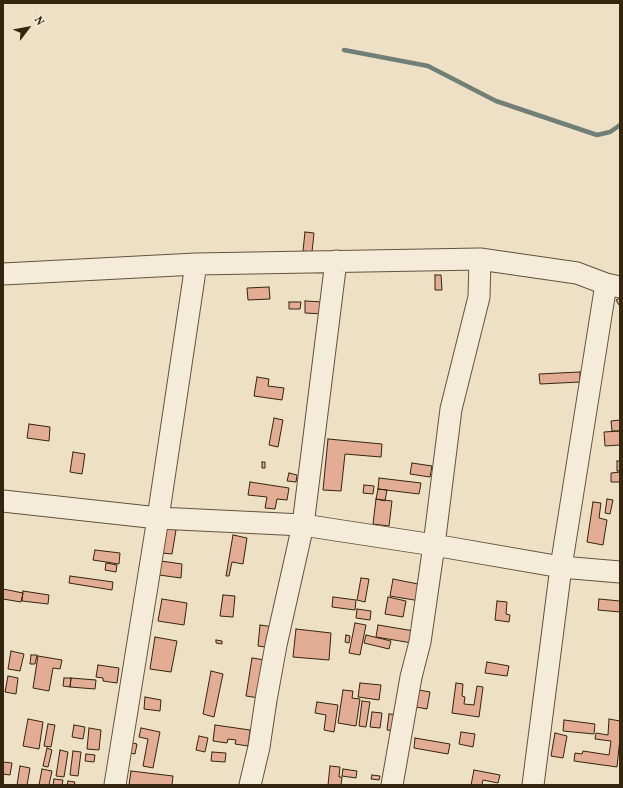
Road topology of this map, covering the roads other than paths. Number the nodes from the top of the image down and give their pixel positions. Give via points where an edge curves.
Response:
1 (480, 259) junction
2 (336, 261) junction
3 (196, 264) junction
4 (3, 274) edge
5 (613, 286) edge
6 (3, 501) edge
7 (158, 518) junction
8 (303, 525) junction
9 (434, 545) junction
10 (561, 567) junction
11 (620, 572) edge
12 (115, 785) edge
13 (250, 785) edge
14 (392, 785) edge
15 (533, 785) edge

1 - 2 street
1 - 5 street via 577,273
1 - 9 street via 479,297 451,409
2 - 3 street
2 - 8 street
3 - 4 street
3 - 7 street
5 - 10 street
6 - 7 street
7 - 8 street
7 - 12 street
8 - 9 street
8 - 13 street via 276,645
9 - 10 street
9 - 14 street via 420,642 411,677
10 - 11 street
10 - 15 street

